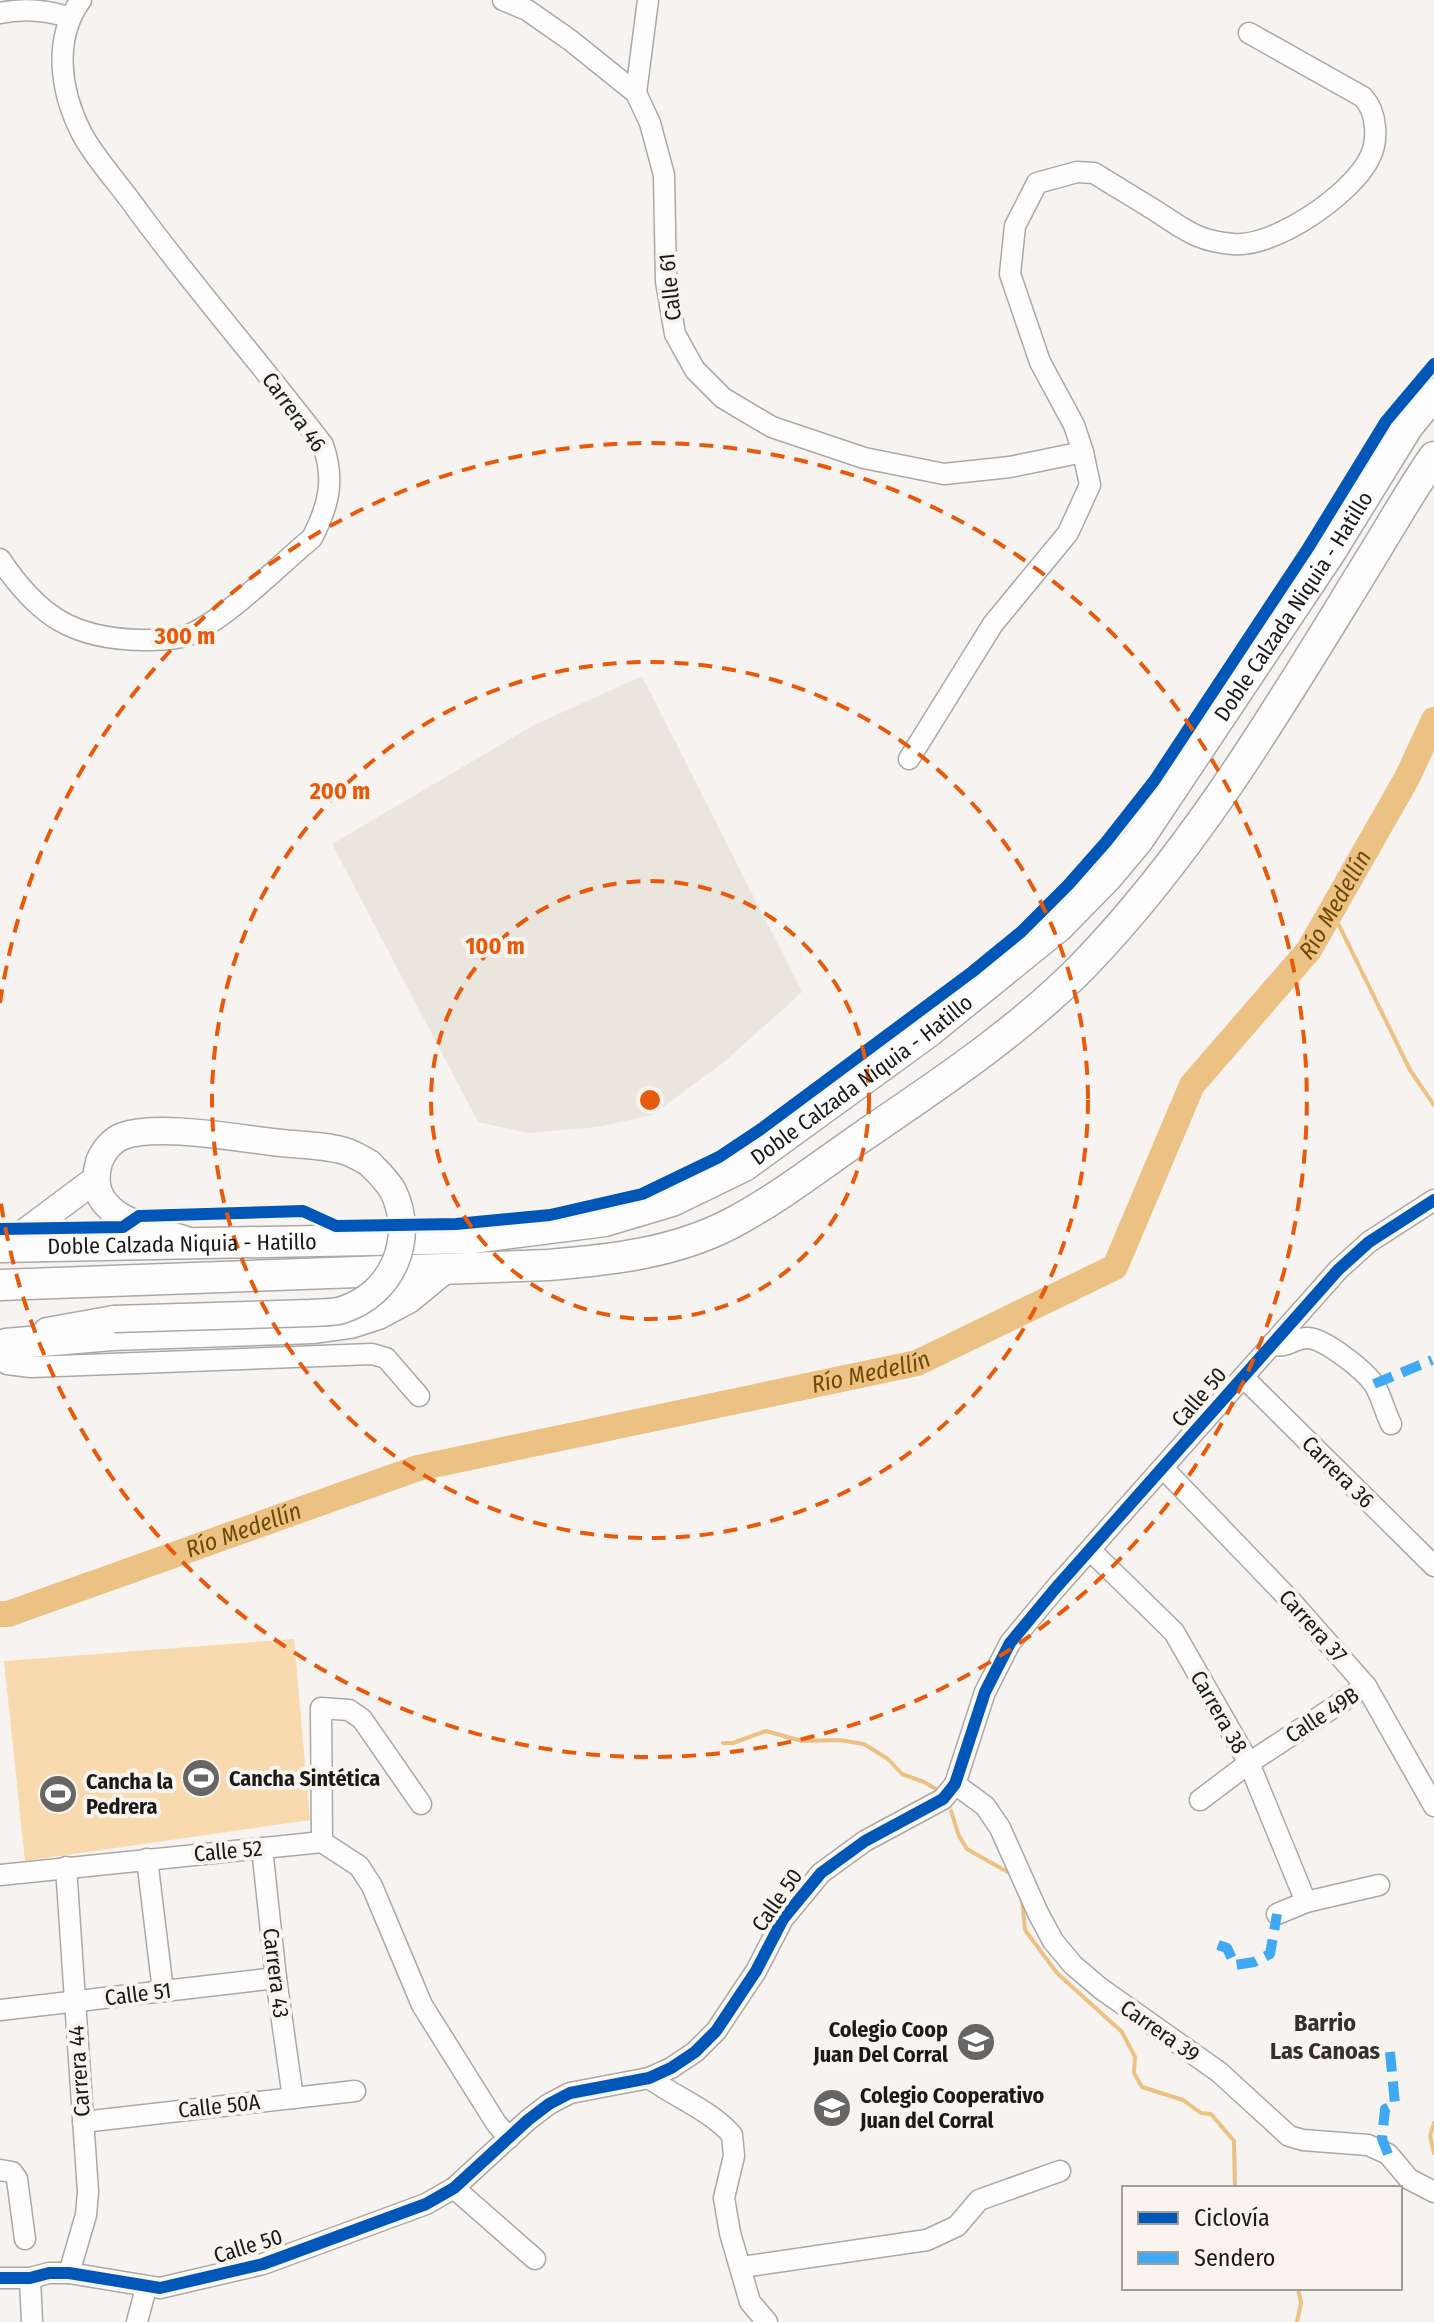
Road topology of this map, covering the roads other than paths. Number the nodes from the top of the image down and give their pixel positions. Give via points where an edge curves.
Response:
1 (81, 0) edge
2 (503, 0) edge
3 (648, 0) edge
4 (0, 13) edge
5 (68, 17) junction
6 (1249, 33) dead end
7 (636, 93) junction
8 (1434, 394) edge
9 (1083, 452) junction
10 (1434, 457) edge
11 (0, 559) edge
12 (909, 759) dead end
13 (96, 1179) junction
14 (1434, 1200) edge
15 (197, 1243) junction
16 (3, 1247) edge
17 (442, 1270) junction
18 (0, 1285) edge
19 (1272, 1344) junction
20 (2, 1349) edge
21 (1243, 1377) junction
22 (419, 1396) dead end
23 (1391, 1424) dead end
24 (1163, 1468) junction
25 (1090, 1550) junction
26 (1434, 1566) edge
27 (1366, 1686) junction
28 (1249, 1763) junction
29 (955, 1784) junction
30 (1200, 1800) dead end
31 (421, 1804) dead end
32 (1434, 1806) edge
33 (322, 1842) junction
34 (262, 1848) junction
35 (147, 1859) junction
36 (66, 1867) junction
37 (0, 1875) edge
38 (1379, 1885) dead end
39 (1306, 1902) junction
40 (1277, 1914) dead end
41 (276, 1978) junction
42 (163, 1991) junction
43 (74, 2001) junction
44 (0, 2010) edge
45 (649, 2078) junction
46 (355, 2091) dead end
47 (293, 2098) junction
48 (83, 2122) junction
49 (509, 2138) junction
50 (0, 2170) edge
51 (1060, 2171) dead end
52 (454, 2188) junction
53 (1434, 2192) edge
54 (25, 2239) dead end
55 (535, 2259) dead end
56 (742, 2267) junction
57 (69, 2273) junction
58 (0, 2278) edge
59 (30, 2278) junction
60 (146, 2288) junction
61 (32, 2322) edge
62 (137, 2322) edge
63 (767, 2322) edge

1 - 5 street
2 - 7 street, Calle 61 via 570,40
3 - 7 street
4 - 5 street via 51,11
5 - 11 street, Carrera 46 via 61,64 82,133 186,276 323,445 331,477 312,538 215,620 188,635 110,640 78,632 17,585
6 - 9 street via 1363,97 1376,122 1370,158 1348,185 1297,224 1267,239 1236,245 1195,237 1094,173 1037,183 1015,226 1010,274 1040,362
7 - 9 street, Calle 61 via 664,175 666,281 675,334 695,370 723,398 772,427 864,458 930,472 1010,467
8 - 15 highway, Doble Calzada Niquia - Hatillo via 1408,426 1168,796 1106,878 1059,926 989,984 744,1166 672,1201 605,1221 542,1231 472,1238
9 - 12 street via 1090,485 1068,533 993,624
10 - 17 highway, Doble Calzada Niquia - Hatillo via 1229,785 1130,914 1082,967 1016,1025 914,1102 729,1225 679,1245 619,1259
13 - 15 main road via 102,1199 121,1218
13 - 16 main road
13 - 20 main road, bridge via 109,1144 143,1131 343,1150 369,1163 391,1188 403,1229 398,1258 390,1275 362,1302 340,1311 114,1319 60,1326
14 - 19 street, Calle 50 via 1353,1255
15 - 16 highway, Doble Calzada Niquia - Hatillo
17 - 18 highway, Doble Calzada Niquia - Hatillo
17 - 20 highway via 408,1298 350,1323 112,1335
19 - 21 street, Calle 50
19 - 23 street via 1279,1347 1312,1338 1329,1345 1374,1384
20 - 22 street via 7,1364 31,1367 372,1354 386,1358
21 - 24 street, Calle 50
21 - 26 street, Carrera 36
24 - 25 street, Calle 50
24 - 27 street, Carrera 37
25 - 28 street, Carrera 38 via 1174,1632
25 - 29 street, Calle 50 via 1010,1643 985,1692
27 - 28 street, Calle 49B
27 - 32 street, Carrera 37
28 - 30 street, Calle 49B
28 - 39 street, Carrera 38
29 - 45 street, Calle 50 via 943,1799 865,1841 821,1873 783,1919 749,1984 716,2031 695,2052
29 - 53 street, Carrera 39 via 985,1806 1053,1941 1100,1988 1219,2072 1289,2136 1368,2145 1388,2154 1409,2179
31 - 33 street via 362,1719 349,1710 321,1708
33 - 34 street, Calle 52
33 - 49 street via 359,1866 372,1886 422,2005
34 - 35 street, Calle 52
34 - 41 street, Carrera 43
35 - 36 street, Calle 52
35 - 42 street
36 - 37 street, Calle 52
36 - 43 street, Carrera 44
38 - 39 street
39 - 40 street
41 - 42 street, Calle 51
41 - 47 street, Carrera 43
42 - 43 street, Calle 51
43 - 44 street, Calle 51
43 - 48 street, Carrera 44
45 - 49 street, Calle 50 via 570,2093
45 - 56 street via 710,2114 732,2135 734,2156 724,2198
46 - 47 street, Calle 50A
47 - 48 street, Calle 50A
48 - 57 street, Carrera 44 via 86,2215
49 - 52 street, Calle 50
50 - 54 street via 17,2179
51 - 56 street via 979,2200 957,2226 927,2240
52 - 55 street
52 - 60 street, Calle 50 via 426,2204 263,2264
56 - 63 street via 750,2302
57 - 59 street, Calle 50
57 - 60 street, Calle 50
58 - 59 street, Calle 50
59 - 61 street
60 - 62 street

